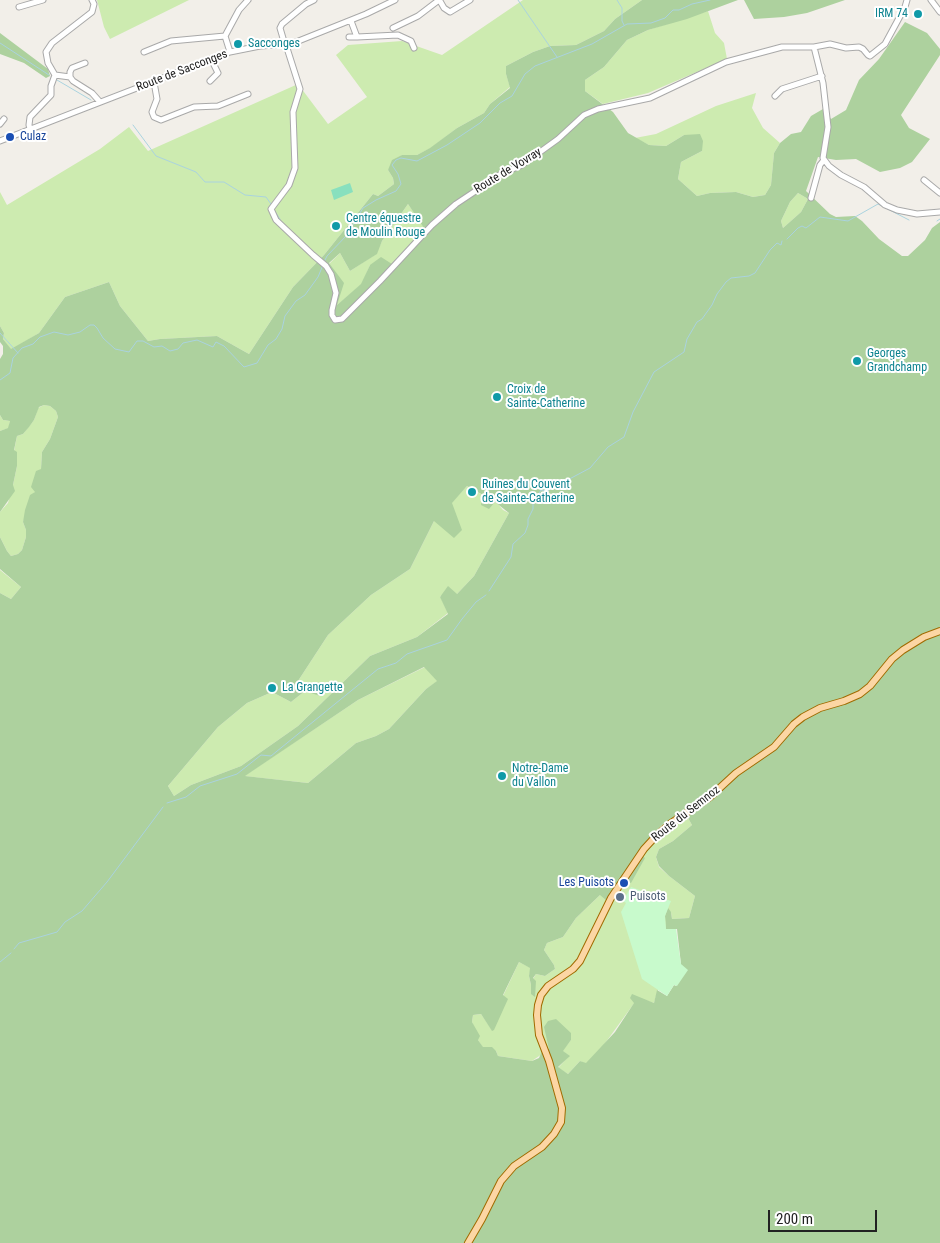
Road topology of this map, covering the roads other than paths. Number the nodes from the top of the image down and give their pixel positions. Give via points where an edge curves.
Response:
1 (43, 0) edge
2 (92, 0) edge
3 (248, 0) edge
4 (314, 0) edge
5 (394, 0) edge
6 (439, 0) edge
7 (470, 0) edge
8 (907, 0) edge
9 (931, 0) edge
10 (19, 7) dead end
11 (940, 12) edge
12 (351, 20) junction
13 (393, 28) dead end
14 (225, 36) junction
15 (349, 37) dead end
16 (357, 37) junction
17 (285, 45) junction
18 (814, 47) junction
19 (414, 48) dead end
20 (144, 52) dead end
21 (230, 52) junction
22 (211, 59) junction
23 (85, 63) dead end
24 (55, 75) junction
25 (822, 76) junction
26 (70, 77) junction
27 (210, 81) dead end
28 (154, 82) junction
29 (248, 94) dead end
30 (775, 96) dead end
31 (100, 102) junction
32 (30, 129) junction
33 (0, 141) edge
34 (824, 160) junction
35 (924, 180) dead end
36 (940, 192) edge
37 (811, 198) dead end
38 (940, 212) edge
39 (940, 631) edge
40 (468, 1243) edge

1 - 10 street
2 - 24 street via 92,12 52,42 46,52
3 - 14 street
4 - 17 street via 282,24 280,28
5 - 12 street, Route de Sacconges
6 - 7 street via 450,12
6 - 13 street via 418,16
8 - 18 street via 885,44 870,56 859,47 830,44
9 - 11 street
12 - 16 street
12 - 17 street, Route de Sacconges
14 - 20 street via 172,41
14 - 21 street
15 - 16 street
16 - 19 street via 398,35 411,41
17 - 18 street, Route de Vovray via 300,89 293,112 295,168 289,185 271,209 276,220 324,265 335,283 332,316 335,320 342,319 454,206 493,179 522,165 584,115 650,98 730,60 782,46
17 - 21 street, Route de Sacconges
18 - 25 street
21 - 22 street, Route de Sacconges
22 - 27 street via 218,73
22 - 28 street, Route de Sacconges
23 - 26 street via 72,68
24 - 26 street
24 - 32 street via 51,95 30,117
25 - 30 street via 782,89
25 - 34 street via 828,127
26 - 31 street
28 - 29 street via 156,99 152,112 160,120 194,106 218,106
28 - 31 street, Route de Sacconges
31 - 32 street, Route de Sacconges
32 - 33 street, Route de Sacconges
34 - 37 street
34 - 38 street via 835,171 891,207 912,214
35 - 36 street
39 - 40 main road, Route du Semnoz via 903,650 860,694 803,717 774,748 736,773 644,849 611,898 580,961 548,986 539,1001 539,1035 561,1103 562,1117 558,1128 542,1147 514,1166 500,1181

